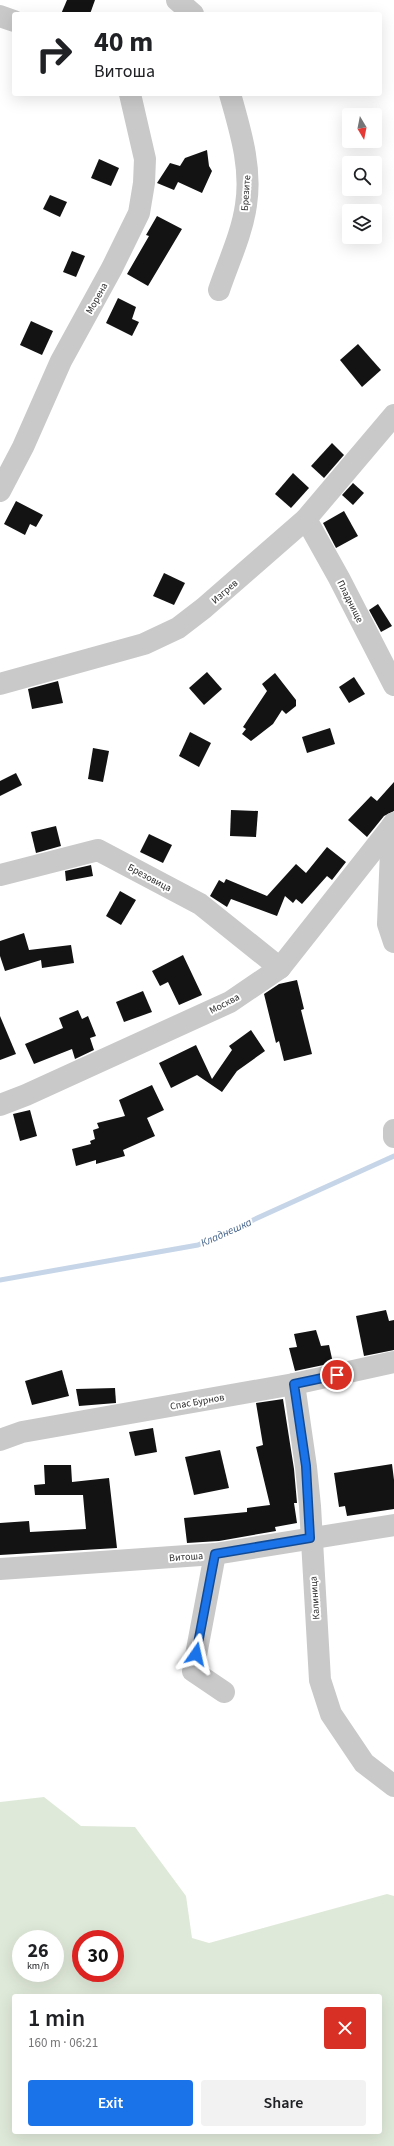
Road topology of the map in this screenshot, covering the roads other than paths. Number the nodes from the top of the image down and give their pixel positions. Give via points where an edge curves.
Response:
1 (177, 0) edge
2 (191, 12) edge
3 (0, 16) edge
4 (12, 20) edge
5 (130, 96) edge
6 (231, 96) edge
7 (219, 290) dead end
8 (394, 415) edge
9 (0, 491) edge
10 (306, 519) junction
11 (0, 684) edge
12 (394, 685) edge
13 (393, 825) edge
14 (0, 875) edge
15 (394, 942) edge
16 (280, 968) junction
17 (0, 1104) edge
18 (394, 1130) edge
19 (394, 1138) edge
20 (394, 1362) edge
21 (294, 1384) junction
22 (0, 1440) edge
23 (394, 1525) edge
24 (310, 1538) junction
25 (215, 1554) junction
26 (0, 1569) edge
27 (224, 1692) dead end
28 (394, 1786) edge

1 - 2 street
3 - 4 street
5 - 9 street, Морена via 145,159 139,212 112,268 61,361 23,447
6 - 7 street, Брезите via 245,148 246,205
8 - 10 street, Изгрев
10 - 11 street, Изгрев via 178,628 144,644
10 - 12 street, Пладнище
13 - 15 street via 388,924
13 - 16 street, Москва
14 - 16 street, Брезовица via 98,850 200,904
16 - 17 street, Москва via 230,1002
18 - 19 street
20 - 21 street, Спас Бурнов
21 - 22 street, Спас Бурнов via 22,1432
21 - 24 street, Калиница via 306,1466
23 - 24 street, Витоша
24 - 25 street, Витоша
24 - 28 street, Калиница via 320,1680 331,1714 364,1763
25 - 26 street, Витоша
25 - 27 street via 193,1671

